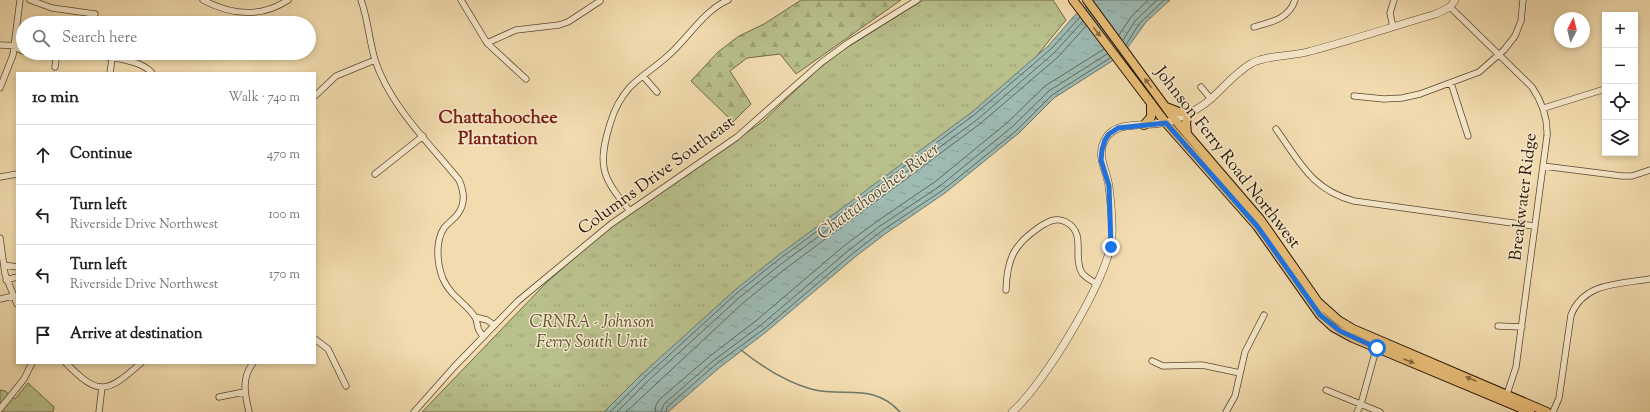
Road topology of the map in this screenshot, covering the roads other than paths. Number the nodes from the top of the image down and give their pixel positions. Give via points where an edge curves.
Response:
1 (20, 0) edge
2 (30, 0) edge
3 (203, 0) edge
4 (288, 0) edge
5 (361, 0) edge
6 (461, 0) edge
7 (728, 0) edge
8 (917, 0) edge
9 (1087, 0) edge
10 (1295, 0) edge
11 (1394, 0) edge
12 (1455, 0) edge
13 (1523, 0) edge
14 (37, 1) edge
15 (600, 1) dead end
16 (1073, 1) edge
17 (1450, 7) junction
18 (95, 14) dead end
19 (18, 16) edge
20 (1254, 27) dead end
21 (1393, 27) junction
22 (16, 31) edge
23 (488, 43) junction
24 (0, 45) edge
25 (14, 47) junction
26 (1499, 55) junction
27 (56, 60) edge
28 (112, 60) edge
29 (121, 60) edge
30 (375, 60) junction
31 (130, 61) joint
32 (55, 68) dead end
33 (110, 72) edge
34 (151, 72) edge
35 (643, 76) junction
36 (526, 79) dead end
37 (1451, 83) junction
38 (1201, 87) dead end
39 (0, 88) edge
40 (1602, 90) edge
41 (657, 92) dead end
42 (316, 95) dead end
43 (1354, 96) dead end
44 (1211, 99) junction
45 (1151, 103) junction
46 (1166, 107) junction
47 (1544, 108) junction
48 (1190, 113) junction
49 (1175, 120) junction
50 (1166, 123) junction
51 (1144, 125) junction
52 (1276, 129) dead end
53 (1187, 135) junction
54 (423, 136) junction
55 (1468, 136) dead end
56 (1543, 166) junction
57 (1650, 170) edge
58 (16, 174) edge
59 (375, 174) dead end
60 (0, 177) edge
61 (629, 210) junction
62 (1534, 226) junction
63 (0, 238) edge
64 (4, 265) junction
65 (16, 268) edge
66 (16, 277) edge
67 (1650, 278) edge
68 (6, 280) junction
69 (1097, 284) junction
70 (1006, 290) dead end
71 (13, 296) junction
72 (0, 299) edge
73 (16, 302) edge
74 (1264, 315) dead end
75 (475, 317) junction
76 (494, 326) junction
77 (1498, 326) dead end
78 (1522, 327) junction
79 (483, 336) junction
80 (316, 340) edge
81 (1378, 344) junction
82 (1152, 361) dead end
83 (32, 364) edge
84 (67, 364) edge
85 (140, 364) edge
86 (252, 364) edge
87 (1240, 373) junction
88 (346, 386) dead end
89 (102, 387) junction
90 (1326, 390) dead end
91 (244, 392) junction
92 (219, 397) dead end
93 (1506, 397) junction
94 (1362, 404) junction
95 (0, 409) edge
96 (99, 412) edge
97 (249, 412) edge
98 (414, 412) edge
99 (1012, 412) edge
100 (1226, 412) edge
101 (1357, 412) edge
102 (1380, 412) edge
103 (1530, 412) edge
104 (1547, 412) edge
105 (1553, 412) edge

1 - 19 street
2 - 14 street
3 - 4 street via 221,9 248,13 268,10
5 - 30 street
6 - 23 street
7 - 35 street via 711,11 671,53
8 - 61 street, Columns Drive Southeast via 848,43 822,62 737,137
46 -> 9 main road, Johnson Ferry Road Northwest
10 - 20 street via 1291,9 1282,18
11 - 21 street via 1390,13
12 - 17 street
13 - 26 street via 1518,28 1510,43
14 - 18 street via 52,8
15 - 23 street via 568,22 516,30
16 -> 45 main road, Johnson Ferry Road Northwest
17 - 21 street
17 - 26 street, Breakwater Ridge
21 - 44 street via 1309,52 1280,55 1252,63 1236,74
22 - 25 street
23 - 36 street
24 - 25 street
25 - 39 street via 11,64
26 - 37 street via 1479,72
26 - 47 street, Breakwater Ridge via 1532,87
27 - 32 street
28 - 33 street
29 - 31 street
30 - 42 street via 336,76
30 - 54 street via 390,93
31 - 34 street
35 - 41 street
35 - 61 street via 629,88 618,104 603,150 607,180
37 - 43 street via 1402,98
37 - 55 street
38 - 44 street
40 - 47 street
44 - 48 street
45 - 50 main road, Johnson Ferry Road Northwest
45 - 51 main road via 1151,117
46 - 48 main road
46 - 49 main road, Johnson Ferry Road Northwest
47 - 56 street, Breakwater Ridge via 1548,132
48 - 49 street
48 - 53 main road via 1186,122
49 - 50 street
49 - 53 main road, Johnson Ferry Road Northwest
50 - 51 street
50 - 81 main road, Johnson Ferry Road Northwest via 1257,226 1320,315 1340,331
51 - 69 street via 1118,128 1109,134 1104,143 1101,160 1108,182 1112,235 1108,259
52 - 62 street via 1313,180 1340,198
53 - 81 main road, Johnson Ferry Road Northwest via 1260,219 1324,309 1343,324
54 - 59 street
54 - 75 street via 459,180 463,190 460,210 440,236 439,265 450,291
56 - 57 street via 1622,176 1632,176
56 - 62 street, Breakwater Ridge
58 - 60 street
61 - 76 street, Columns Drive Southeast via 533,288
62 - 78 street, Breakwater Ridge
63 - 64 street
64 - 65 street
64 - 68 street
66 - 68 street
67 - 105 street via 1590,291 1575,306 1571,315 1559,398
68 - 71 street
69 - 70 street via 1080,270 1076,231 1066,222 1055,220 1046,223 1019,243 1014,250 1006,275
69 - 99 street via 1052,362 1031,392
71 - 72 street
71 - 73 street
74 - 87 street via 1245,352
75 - 76 street via 487,320
75 - 79 street
76 - 79 street, Columns Drive Southeast
77 - 78 street
78 - 93 street, Breakwater Ridge via 1516,367
79 - 98 street, Columns Drive Southeast
80 - 88 street via 328,349
81 - 93 main road, Johnson Ferry Road Northwest
81 - 94 street
82 - 87 street via 1163,366 1202,365
83 - 95 street via 24,379
84 - 89 street via 87,383
85 - 89 street via 120,381
86 - 91 street via 245,377
87 - 100 street via 1235,396
89 - 96 street
90 - 94 street
91 - 92 street
91 - 97 street
93 - 103 main road, Johnson Ferry Road Northwest
93 - 104 main road, Johnson Ferry Road Northwest
94 - 101 street
94 - 102 street

